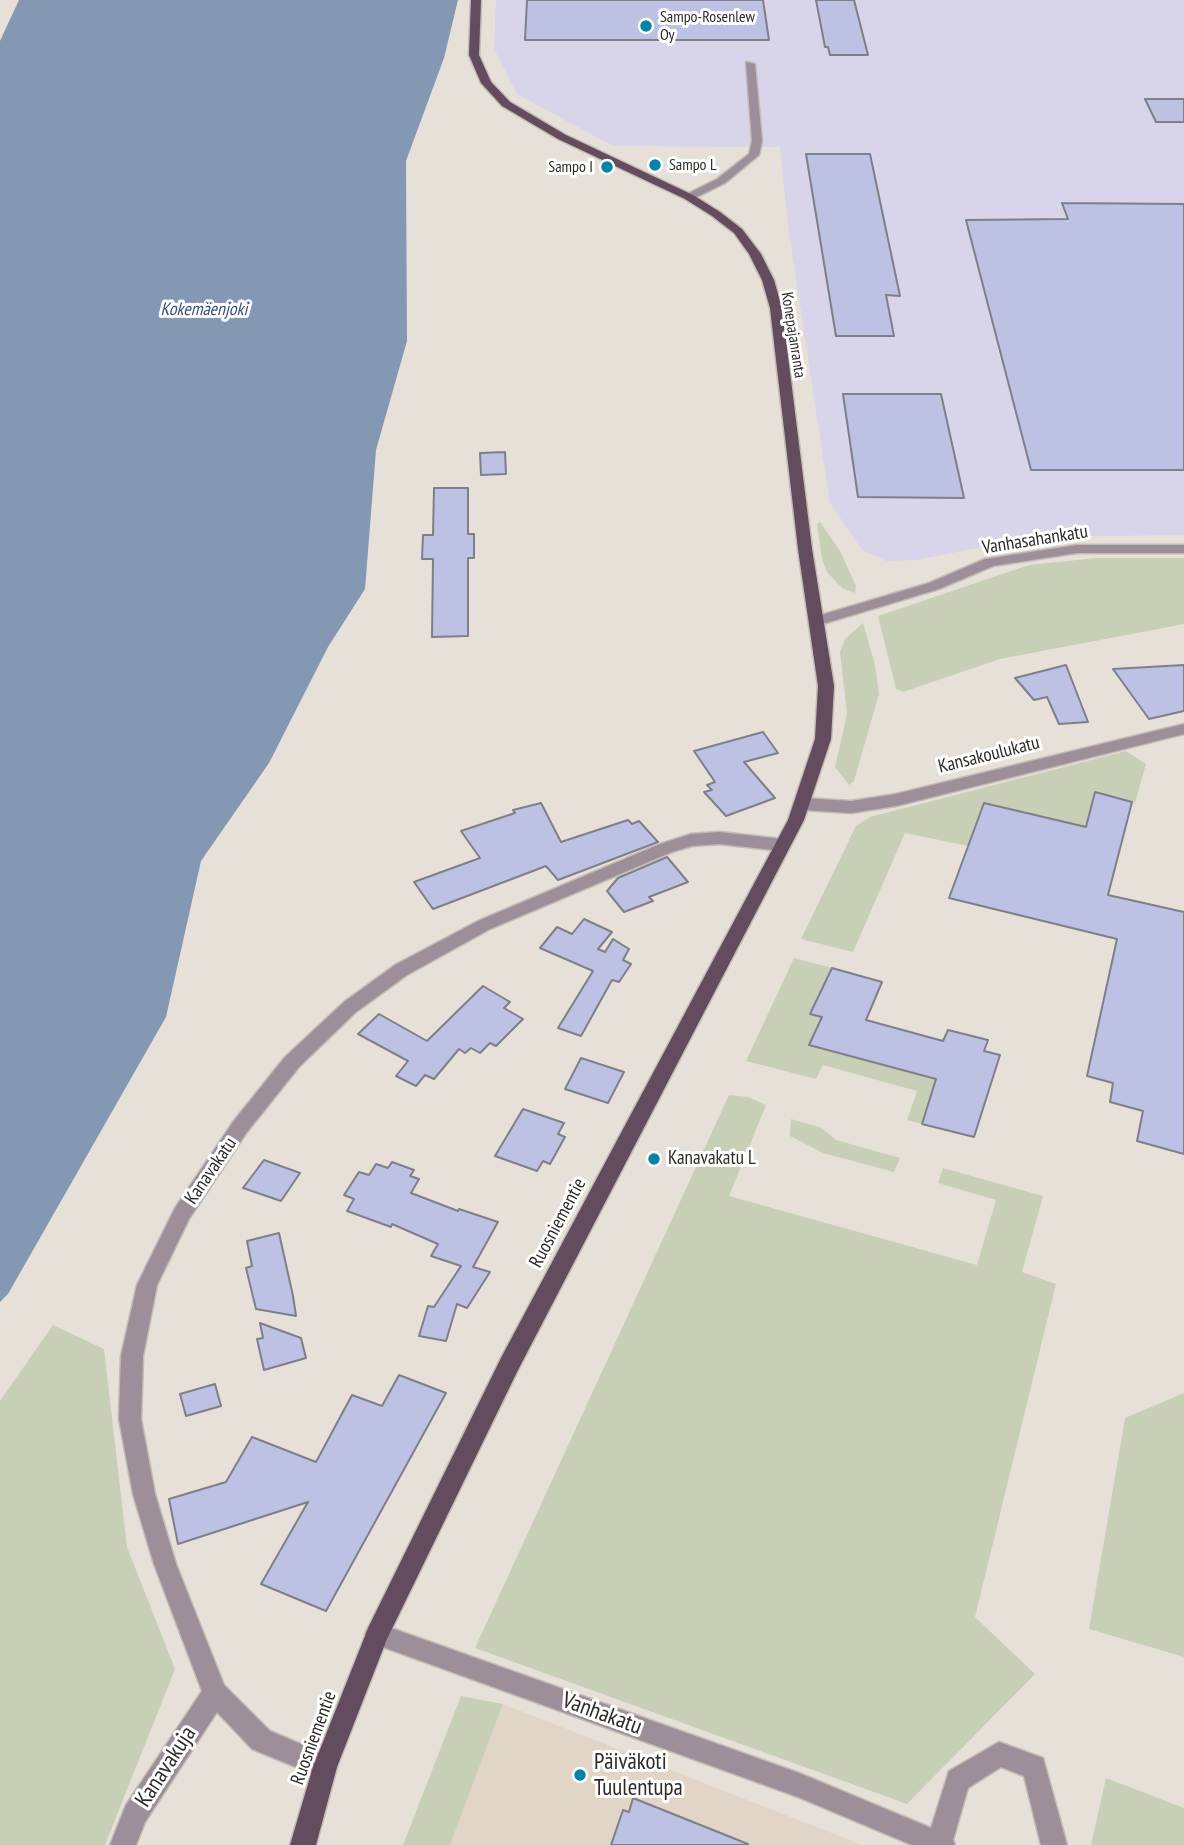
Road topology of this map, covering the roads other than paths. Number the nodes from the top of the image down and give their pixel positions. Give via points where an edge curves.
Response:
1 (475, 0) edge
2 (750, 64) dead end
3 (689, 197) junction
4 (1184, 549) edge
5 (816, 621) junction
6 (1184, 729) edge
7 (803, 803) junction
8 (782, 845) junction
9 (377, 1634) junction
10 (215, 1693) junction
11 (325, 1767) junction
12 (941, 1844) edge
13 (123, 1845) edge
14 (303, 1845) edge
15 (1054, 1845) edge

1 - 3 main road, Konepajanranta via 474,55 486,83 506,104 562,137
2 - 3 street via 757,141 754,155 721,181
3 - 5 main road, Konepajanranta via 738,231 768,280 776,308
4 - 5 street, Vanhasahankatu via 1077,549 990,562 934,586
5 - 7 main road, Ruosniementie via 826,686 823,739
6 - 7 street, Kansakoulukatu via 896,800 851,807
7 - 8 main road, Ruosniementie
8 - 9 main road, Ruosniementie via 510,1363
8 - 10 street, Kanavakatu via 719,838 691,840 484,925 401,970 350,1007 292,1062 240,1126 182,1214 147,1285 132,1356 130,1419 144,1494 165,1564
9 - 11 main road, Ruosniementie
9 - 12 street, Vanhakatu via 799,1785
10 - 11 street, Kanavakatu via 261,1740
10 - 13 street, Kanavakuja via 135,1814
11 - 14 main road, Ruosniementie
12 - 15 street via 958,1780 999,1754 1034,1767

